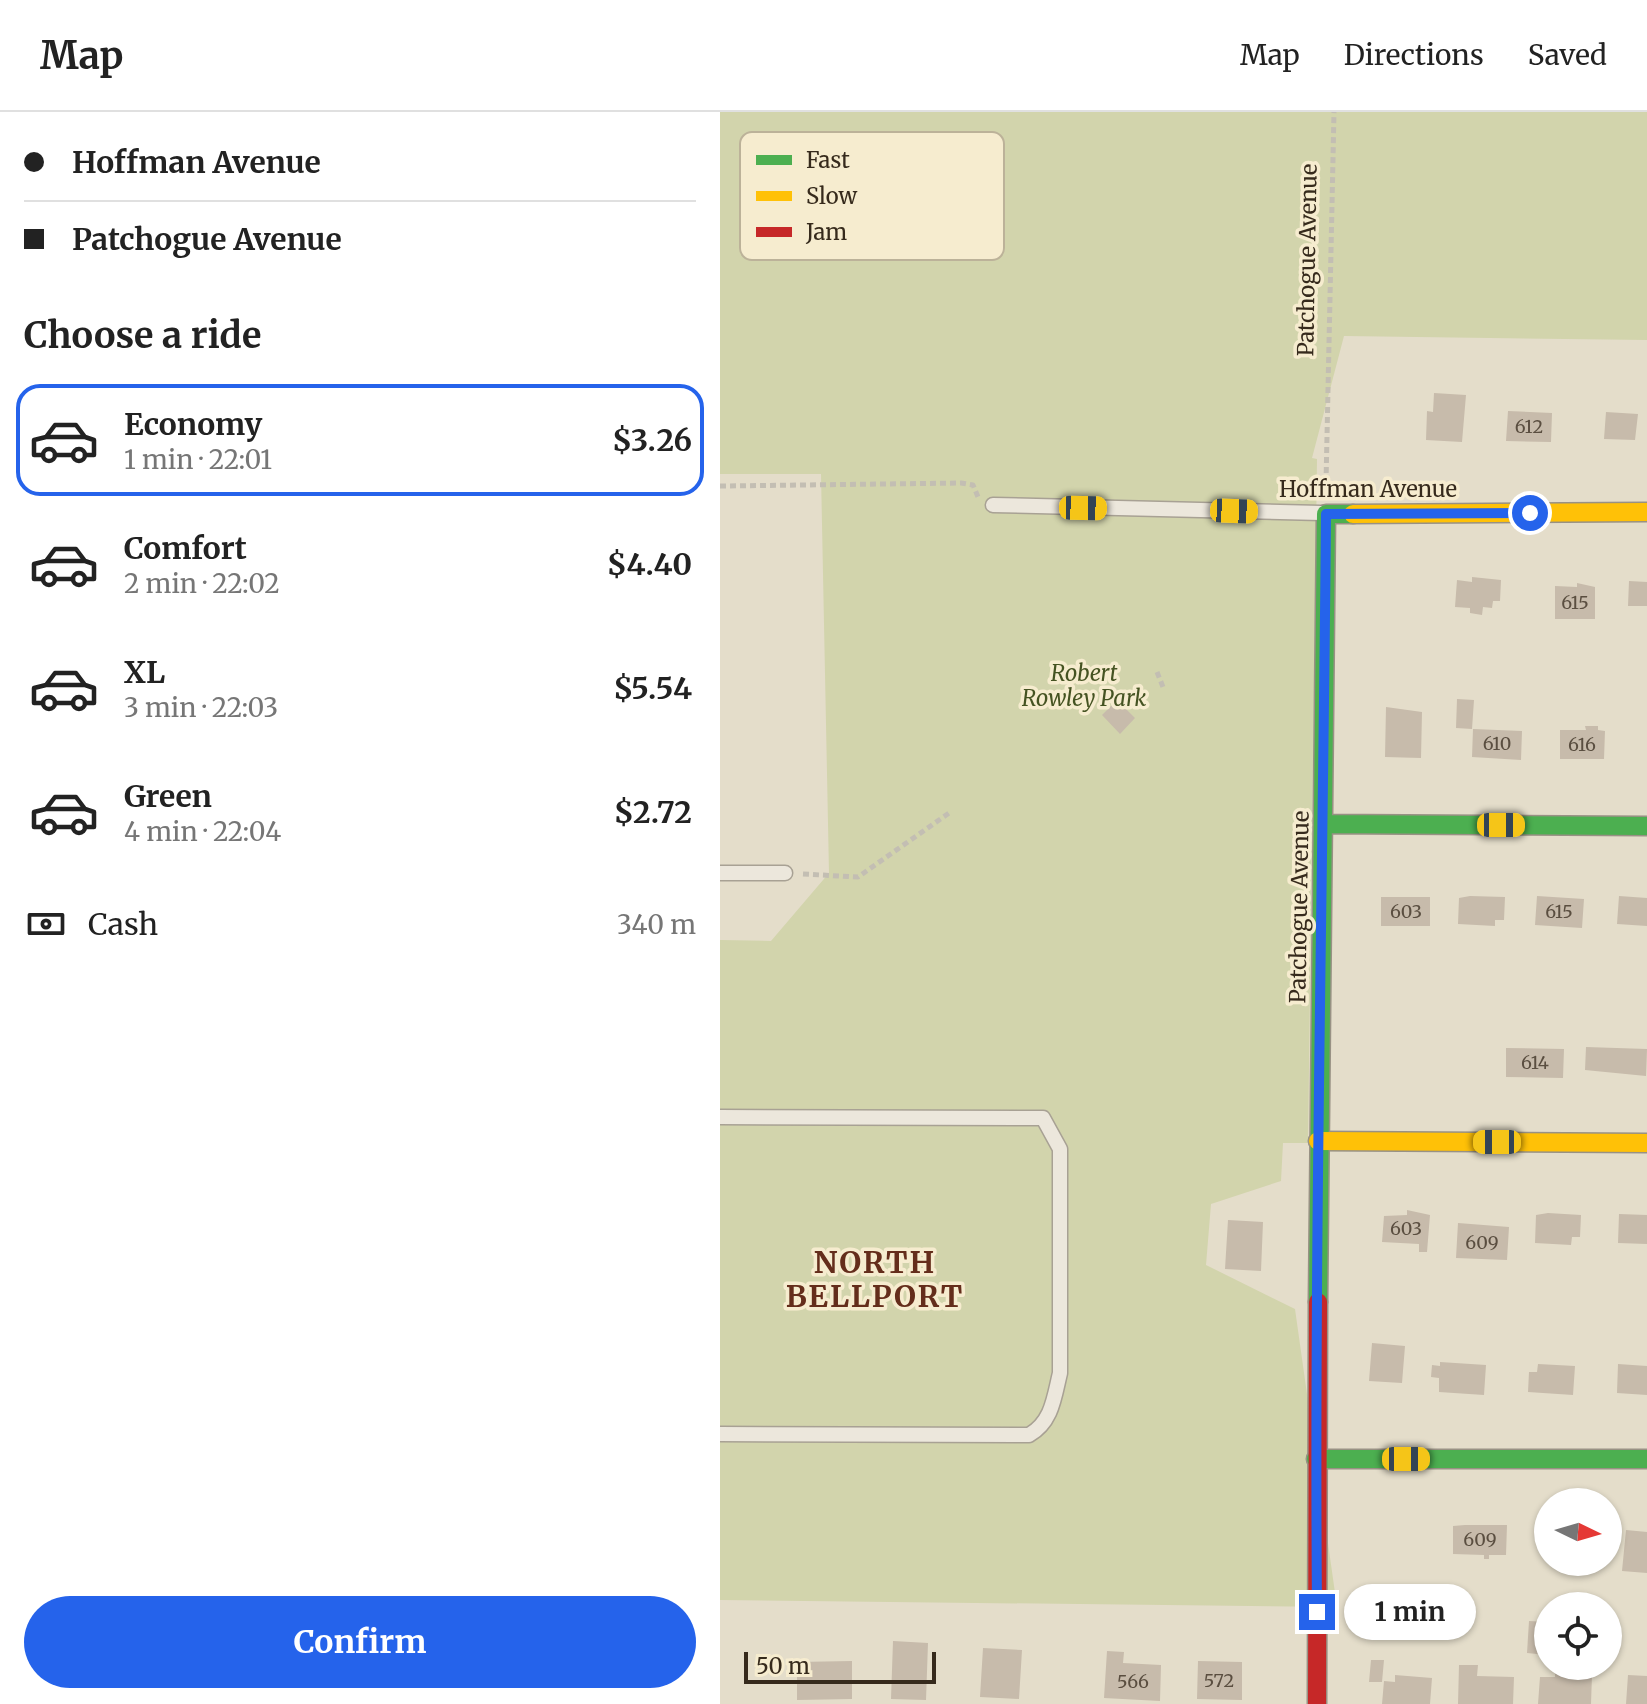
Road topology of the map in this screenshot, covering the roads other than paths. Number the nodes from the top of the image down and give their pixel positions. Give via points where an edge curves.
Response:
1 (986, 504) road end
2 (1647, 512) edge
3 (1326, 514) junction
4 (1325, 824) junction
5 (1647, 826) edge
6 (720, 873) edge
7 (785, 873) road end
8 (720, 1117) edge
9 (1318, 1141) junction
10 (1647, 1143) edge
11 (720, 1434) edge
12 (1316, 1459) junction
13 (1647, 1459) edge
14 (1317, 1704) edge

1 - 3 lane, Hoffman Avenue
2 - 3 street, Hoffman Avenue
3 - 4 street, Patchogue Avenue
4 - 5 street
4 - 9 street, Patchogue Avenue
6 - 7 lane
8 - 11 lane via 1043,1118 1060,1149 1060,1373 1052,1408 1042,1427 1029,1435
9 - 10 street
9 - 12 street, Patchogue Avenue
12 - 13 street
12 - 14 street, Patchogue Avenue

